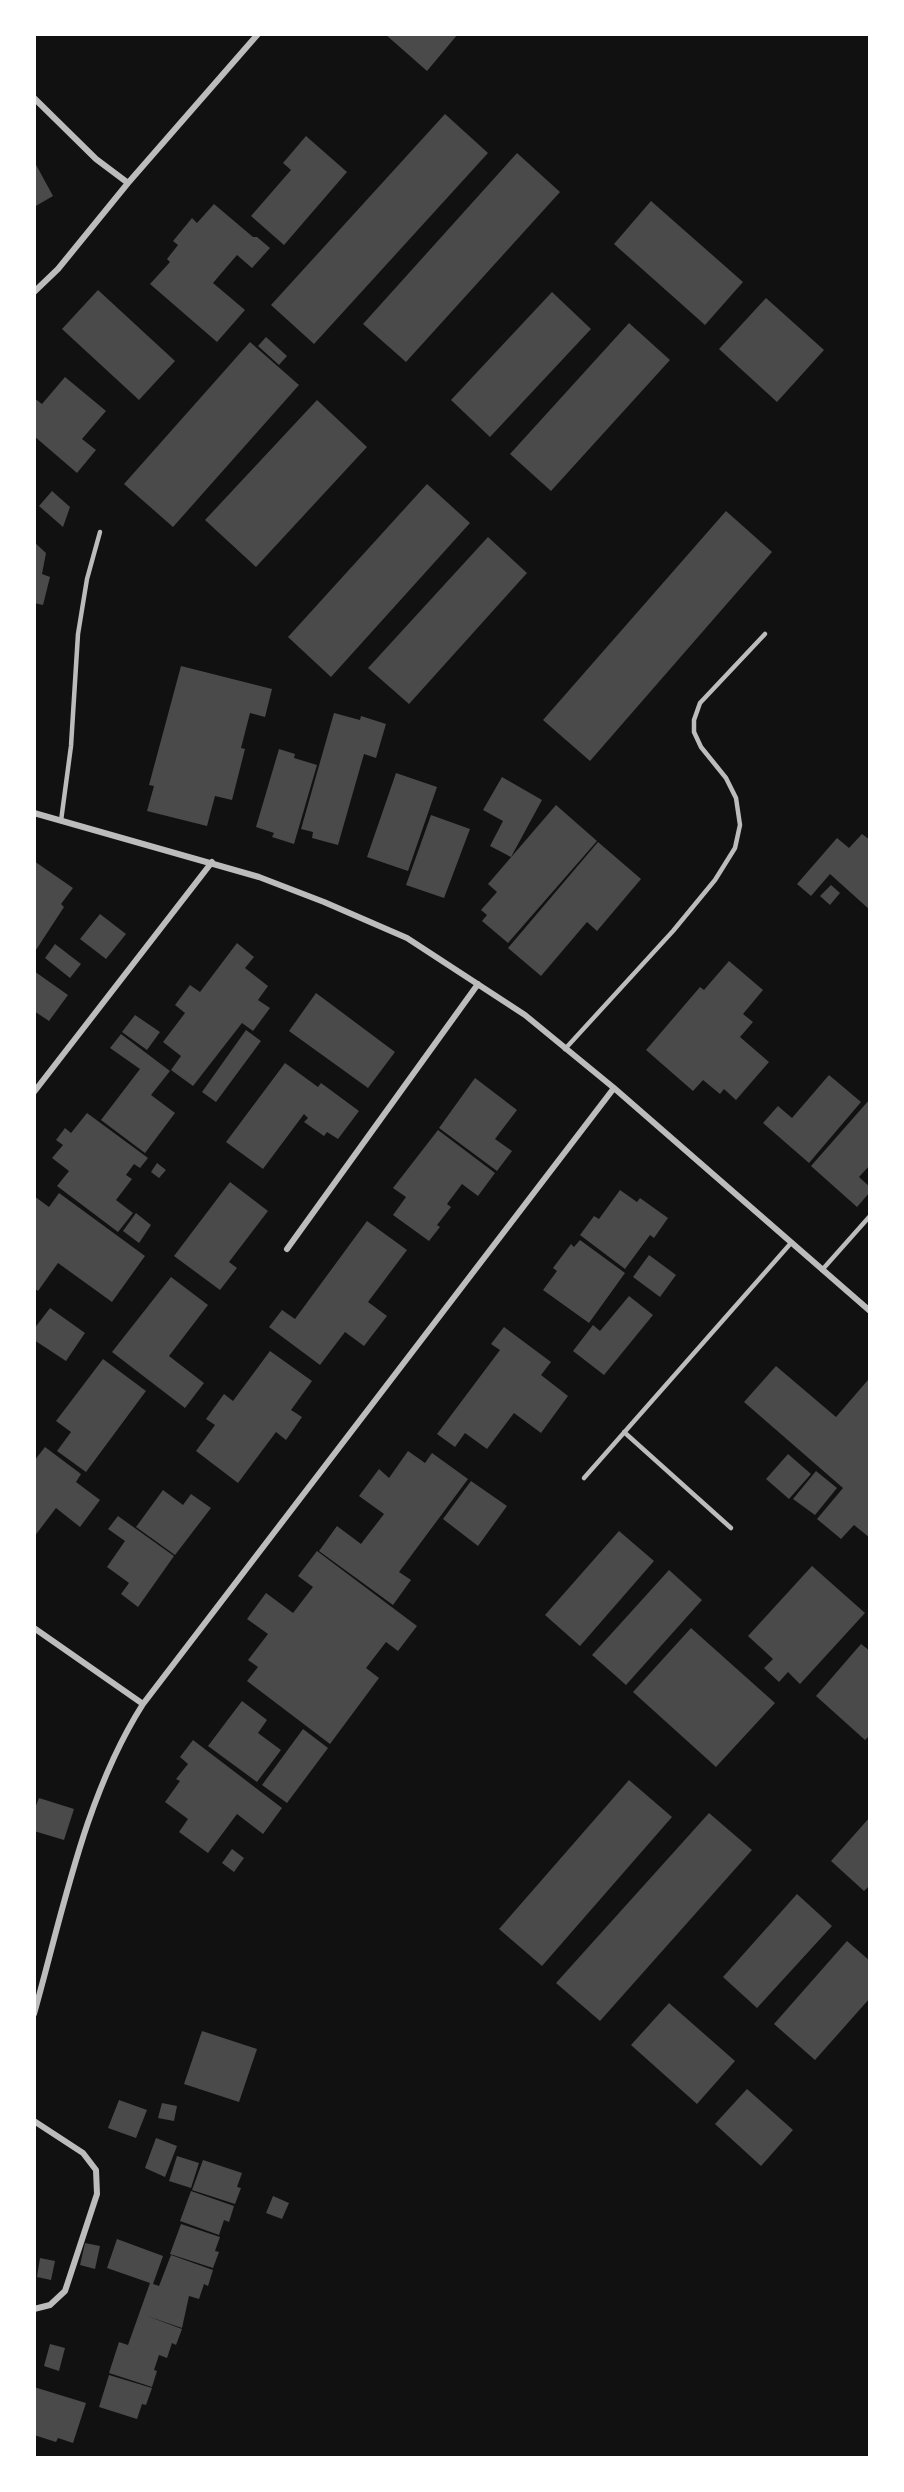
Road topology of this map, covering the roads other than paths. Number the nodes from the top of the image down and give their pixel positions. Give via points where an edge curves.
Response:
1 (258, 34) edge
2 (34, 98) edge
3 (128, 183) junction
4 (34, 292) edge
5 (100, 532) dead end
6 (765, 634) dead end
7 (34, 813) edge
8 (61, 821) junction
9 (212, 862) junction
10 (478, 984) junction
11 (565, 1048) junction
12 (614, 1088) junction
13 (34, 1092) edge
14 (870, 1216) edge
15 (791, 1243) junction
16 (287, 1249) dead end
17 (822, 1270) junction
18 (870, 1311) edge
19 (624, 1432) junction
20 (584, 1478) dead end
21 (731, 1528) dead end
22 (34, 1628) edge
23 (143, 1704) junction
24 (34, 2014) edge
25 (34, 2121) edge
26 (34, 2309) edge

1 - 3 street
2 - 3 street via 96,159
3 - 4 street via 58,269
5 - 8 lane via 78,634 71,746
6 - 11 lane via 700,704 694,720 694,732 702,747 736,798 740,825 735,848 715,880 673,931
7 - 8 street
8 - 9 street
9 - 10 street via 324,902 407,938
9 - 13 street
10 - 11 street
10 - 16 street
11 - 12 street
12 - 15 street
12 - 23 street
14 - 17 lane
15 - 17 street
15 - 19 lane
17 - 18 street
19 - 20 lane
19 - 21 lane
22 - 23 street
23 - 24 street via 97,1796
25 - 26 street via 83,2153 96,2170 97,2194 65,2291 50,2306

